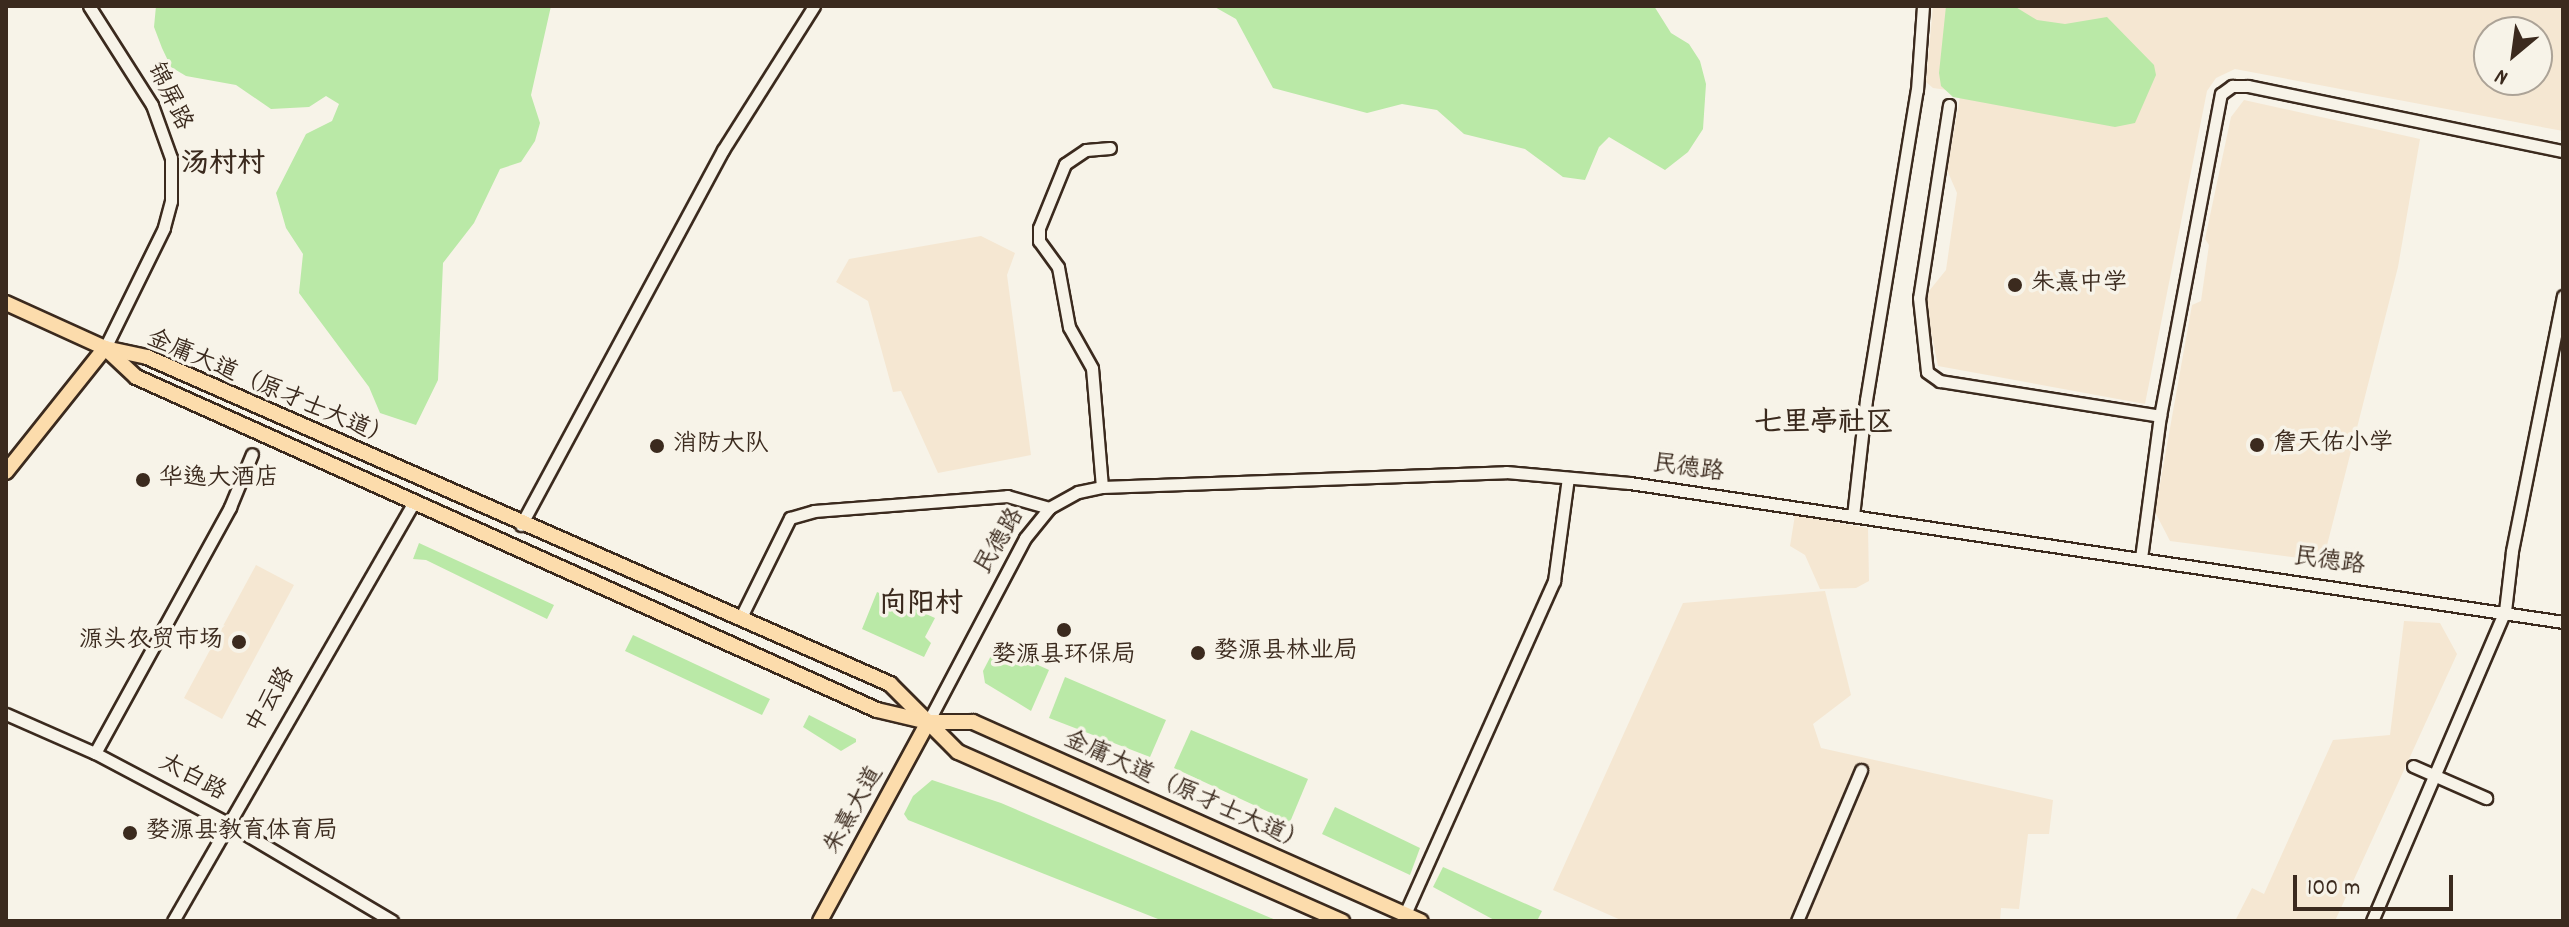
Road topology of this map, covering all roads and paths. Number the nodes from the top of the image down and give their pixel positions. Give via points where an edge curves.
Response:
1 (89, 6) edge
2 (814, 6) edge
3 (1923, 6) edge
4 (1949, 105) dead end
5 (1110, 148) dead end
6 (2563, 151) edge
7 (2563, 296) edge
8 (6, 303) edge
9 (105, 348) junction
10 (2160, 416) junction
11 (252, 454) dead end
12 (6, 472) edge
13 (1568, 478) junction
14 (1102, 487) junction
15 (413, 504) junction
16 (1049, 508) junction
17 (1853, 516) junction
18 (521, 525) junction
19 (2141, 558) junction
20 (2505, 611) junction
21 (740, 619) junction
22 (2563, 622) edge
23 (6, 714) edge
24 (928, 722) junction
25 (95, 753) junction
26 (2413, 766) dead end
27 (1861, 770) dead end
28 (2435, 774) junction
29 (2486, 798) dead end
30 (227, 823) junction
31 (1405, 914) junction
32 (385, 919) edge
33 (173, 921) edge
34 (820, 921) edge
35 (1342, 921) edge
36 (1421, 921) edge
37 (1797, 921) edge
38 (2372, 921) edge

1 - 9 street, 锦屏路 via 152,105 171,158 171,201 164,228
2 - 18 street via 723,150
3 - 17 street via 1917,90 1866,400
4 - 10 street via 1919,298 1927,372 1940,381
5 - 14 street via 1086,150 1065,164 1039,228 1039,241 1058,267 1069,327 1092,368
6 - 10 street via 2232,86 2221,94 2215,110
7 - 20 street
8 - 9 main road
9 - 12 main road
9 - 15 main road, 金庸大道（原才士大道） via 136,377
9 - 18 main road, 金庸大道（原才士大道） via 147,357
10 - 19 street
11 - 25 street via 230,507
13 - 14 street, 民德路 via 1506,472
13 - 17 street, 民德路
13 - 31 street via 1554,581
14 - 16 street, 民德路 via 1078,492
15 - 24 main road, 金庸大道（原才士大道） via 877,710
15 - 30 street, 中云路
16 - 21 street via 1007,496 814,511 790,518
16 - 24 street, 民德路 via 1025,538
17 - 19 street, 民德路
18 - 21 main road, 金庸大道（原才士大道）
19 - 20 street, 民德路
20 - 22 street, 民德路
20 - 28 street
21 - 24 main road, 金庸大道（原才士大道） via 890,684
23 - 25 street, 太白路
24 - 31 main road, 金庸大道（原才士大道） via 973,722
24 - 34 main road, 朱熹大道
24 - 35 main road, 金庸大道（原才士大道） via 958,752
25 - 30 street, 太白路
26 - 28 street
27 - 37 street
28 - 29 street
28 - 38 street
30 - 32 street, 太白路
30 - 33 street, 中云路
31 - 36 main road, 金庸大道（原才士大道）

